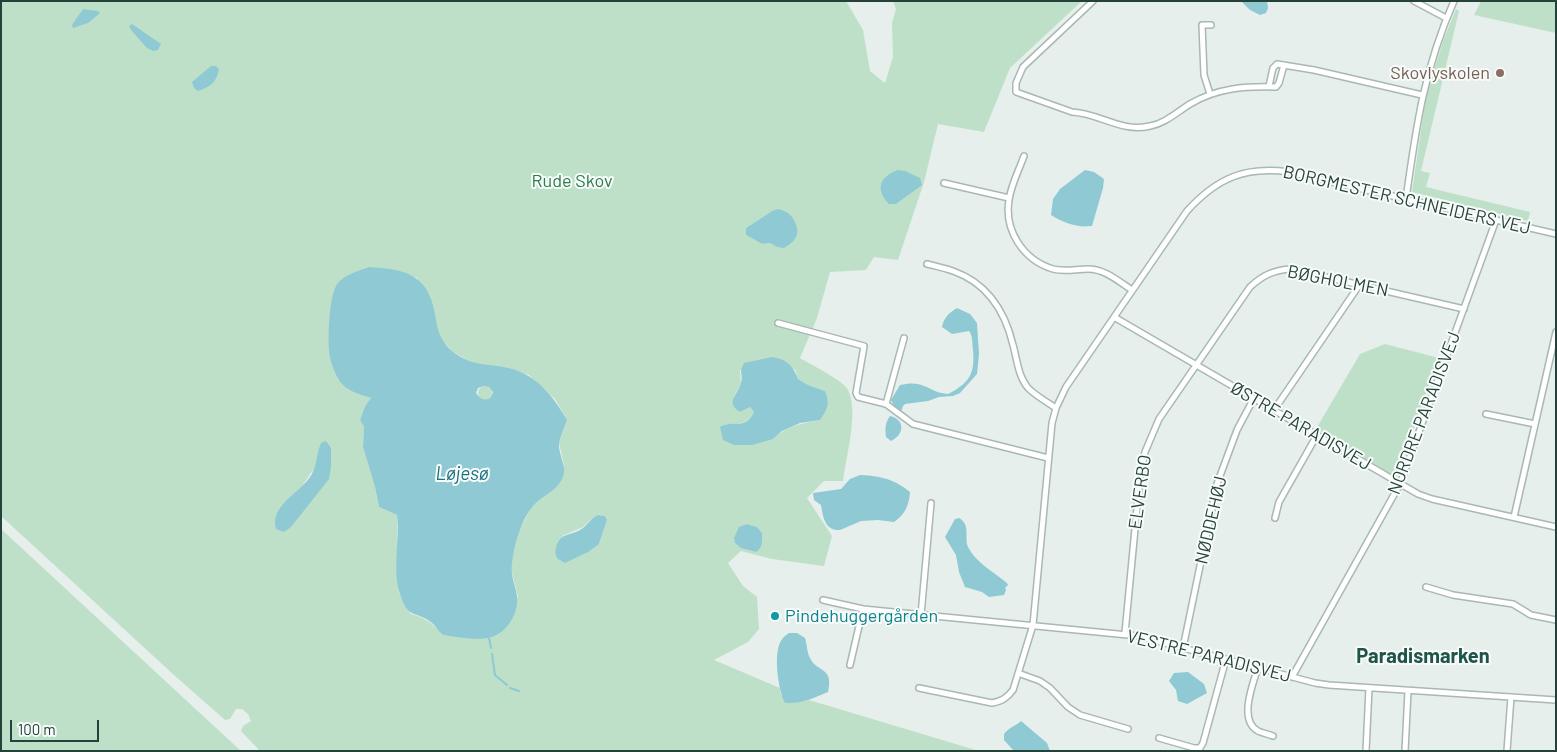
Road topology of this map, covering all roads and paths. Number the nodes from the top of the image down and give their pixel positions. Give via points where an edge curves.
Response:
1 (1093, 1) edge
2 (1414, 1) edge
3 (1454, 1) edge
4 (1446, 18) junction
5 (1211, 25) dead end
6 (1284, 65) junction
7 (1269, 86) junction
8 (1210, 94) junction
9 (1422, 95) junction
10 (1024, 156) dead end
11 (944, 183) dead end
12 (1009, 198) junction
13 (1406, 200) junction
14 (1496, 220) junction
15 (1556, 234) edge
16 (927, 264) dead end
17 (1360, 284) junction
18 (1132, 290) junction
19 (1464, 309) junction
20 (1114, 317) junction
21 (778, 323) dead end
22 (1556, 332) edge
23 (904, 338) dead end
24 (1196, 365) junction
25 (1254, 398) junction
26 (886, 404) junction
27 (1056, 408) junction
28 (1274, 410) junction
29 (1486, 414) dead end
30 (1535, 424) junction
31 (1317, 435) junction
32 (1048, 458) junction
33 (1400, 484) junction
34 (931, 503) dead end
35 (1514, 517) junction
36 (1276, 518) dead end
37 (1556, 527) edge
38 (1426, 588) dead end
39 (823, 600) dead end
40 (863, 609) junction
41 (921, 615) junction
42 (1556, 620) edge
43 (1033, 625) junction
44 (1125, 634) junction
45 (1183, 648) junction
46 (1226, 659) junction
47 (850, 666) dead end
48 (1258, 668) junction
49 (1018, 673) junction
50 (1292, 677) junction
51 (919, 688) dead end
52 (1369, 688) junction
53 (1408, 691) junction
54 (1511, 697) junction
55 (1556, 700) edge
56 (1128, 729) dead end
57 (1273, 736) dead end
58 (1158, 738) dead end
59 (1366, 751) edge
60 (1405, 751) edge
61 (1507, 751) edge

1 - 8 street via 1023,67 1016,92 1072,112 1136,128 1166,120
2 - 4 street
3 - 4 street
4 - 9 street
5 - 8 street via 1202,25 1204,75
6 - 7 street via 1279,83
6 - 7 street via 1277,64 1273,68
6 - 9 street
7 - 8 street via 1248,86
9 - 13 street
10 - 12 street
11 - 12 street
12 - 18 street via 1008,217 1013,234 1029,256 1053,269 1100,270
13 - 14 street, BORGMESTER SCHNEIDERS VEJ
13 - 18 street, BORGMESTER SCHNEIDERS VEJ via 1289,172 1259,170 1243,173 1228,178 1199,197
14 - 15 street, BORGMESTER SCHNEIDERS VEJ
14 - 19 street, NORDRE PARADISVEJ
16 - 27 street via 966,277 992,298 1010,331 1023,380 1034,394
17 - 19 street, BØGHOLMEN
17 - 24 street, BØGHOLMEN via 1291,269 1269,273 1250,287
17 - 28 street
18 - 20 street, BORGMESTER SCHNEIDERS VEJ
19 - 33 street, NORDRE PARADISVEJ
20 - 24 street, ØSTRE PARADISVEJ
20 - 27 street, BORGMESTER SCHNEIDERS VEJ via 1066,387
21 - 26 street via 864,346 856,392 858,397
22 - 30 street
23 - 26 street
24 - 25 street, ØSTRE PARADISVEJ
24 - 44 street, ELVERBO via 1158,419 1144,452
25 - 28 street, ØSTRE PARADISVEJ
25 - 45 street, NØDDEHØJ via 1237,430 1217,484
26 - 32 street via 913,424
27 - 32 street, BORGMESTER SCHNEIDERS VEJ
28 - 31 street, ØSTRE PARADISVEJ
29 - 30 street
30 - 35 street
31 - 33 street, ØSTRE PARADISVEJ
31 - 36 street via 1280,502
32 - 43 street, BORGMESTER SCHNEIDERS VEJ
33 - 35 street, ØSTRE PARADISVEJ via 1432,499
33 - 50 street, NORDRE PARADISVEJ
34 - 41 street
35 - 37 street, ØSTRE PARADISVEJ
38 - 42 street via 1513,604 1532,615
39 - 40 street, VESTRE PARADISVEJ
40 - 41 street, VESTRE PARADISVEJ
40 - 47 street
41 - 43 street, VESTRE PARADISVEJ
43 - 44 street, VESTRE PARADISVEJ
43 - 49 street, BORGMESTER SCHNEIDERS VEJ
44 - 45 street, VESTRE PARADISVEJ
45 - 46 street, VESTRE PARADISVEJ
46 - 48 street, VESTRE PARADISVEJ
46 - 58 street via 1200,748
48 - 50 street, VESTRE PARADISVEJ
48 - 57 street via 1247,707 1248,716 1257,730
49 - 51 street, BORGMESTER SCHNEIDERS VEJ via 1008,697 992,703
49 - 56 street via 1040,681 1080,715
50 - 52 street, VESTRE PARADISVEJ via 1329,685
52 - 53 street, VESTRE PARADISVEJ
52 - 59 street
53 - 54 street, VESTRE PARADISVEJ
53 - 60 street
54 - 55 street, VESTRE PARADISVEJ
54 - 61 street

